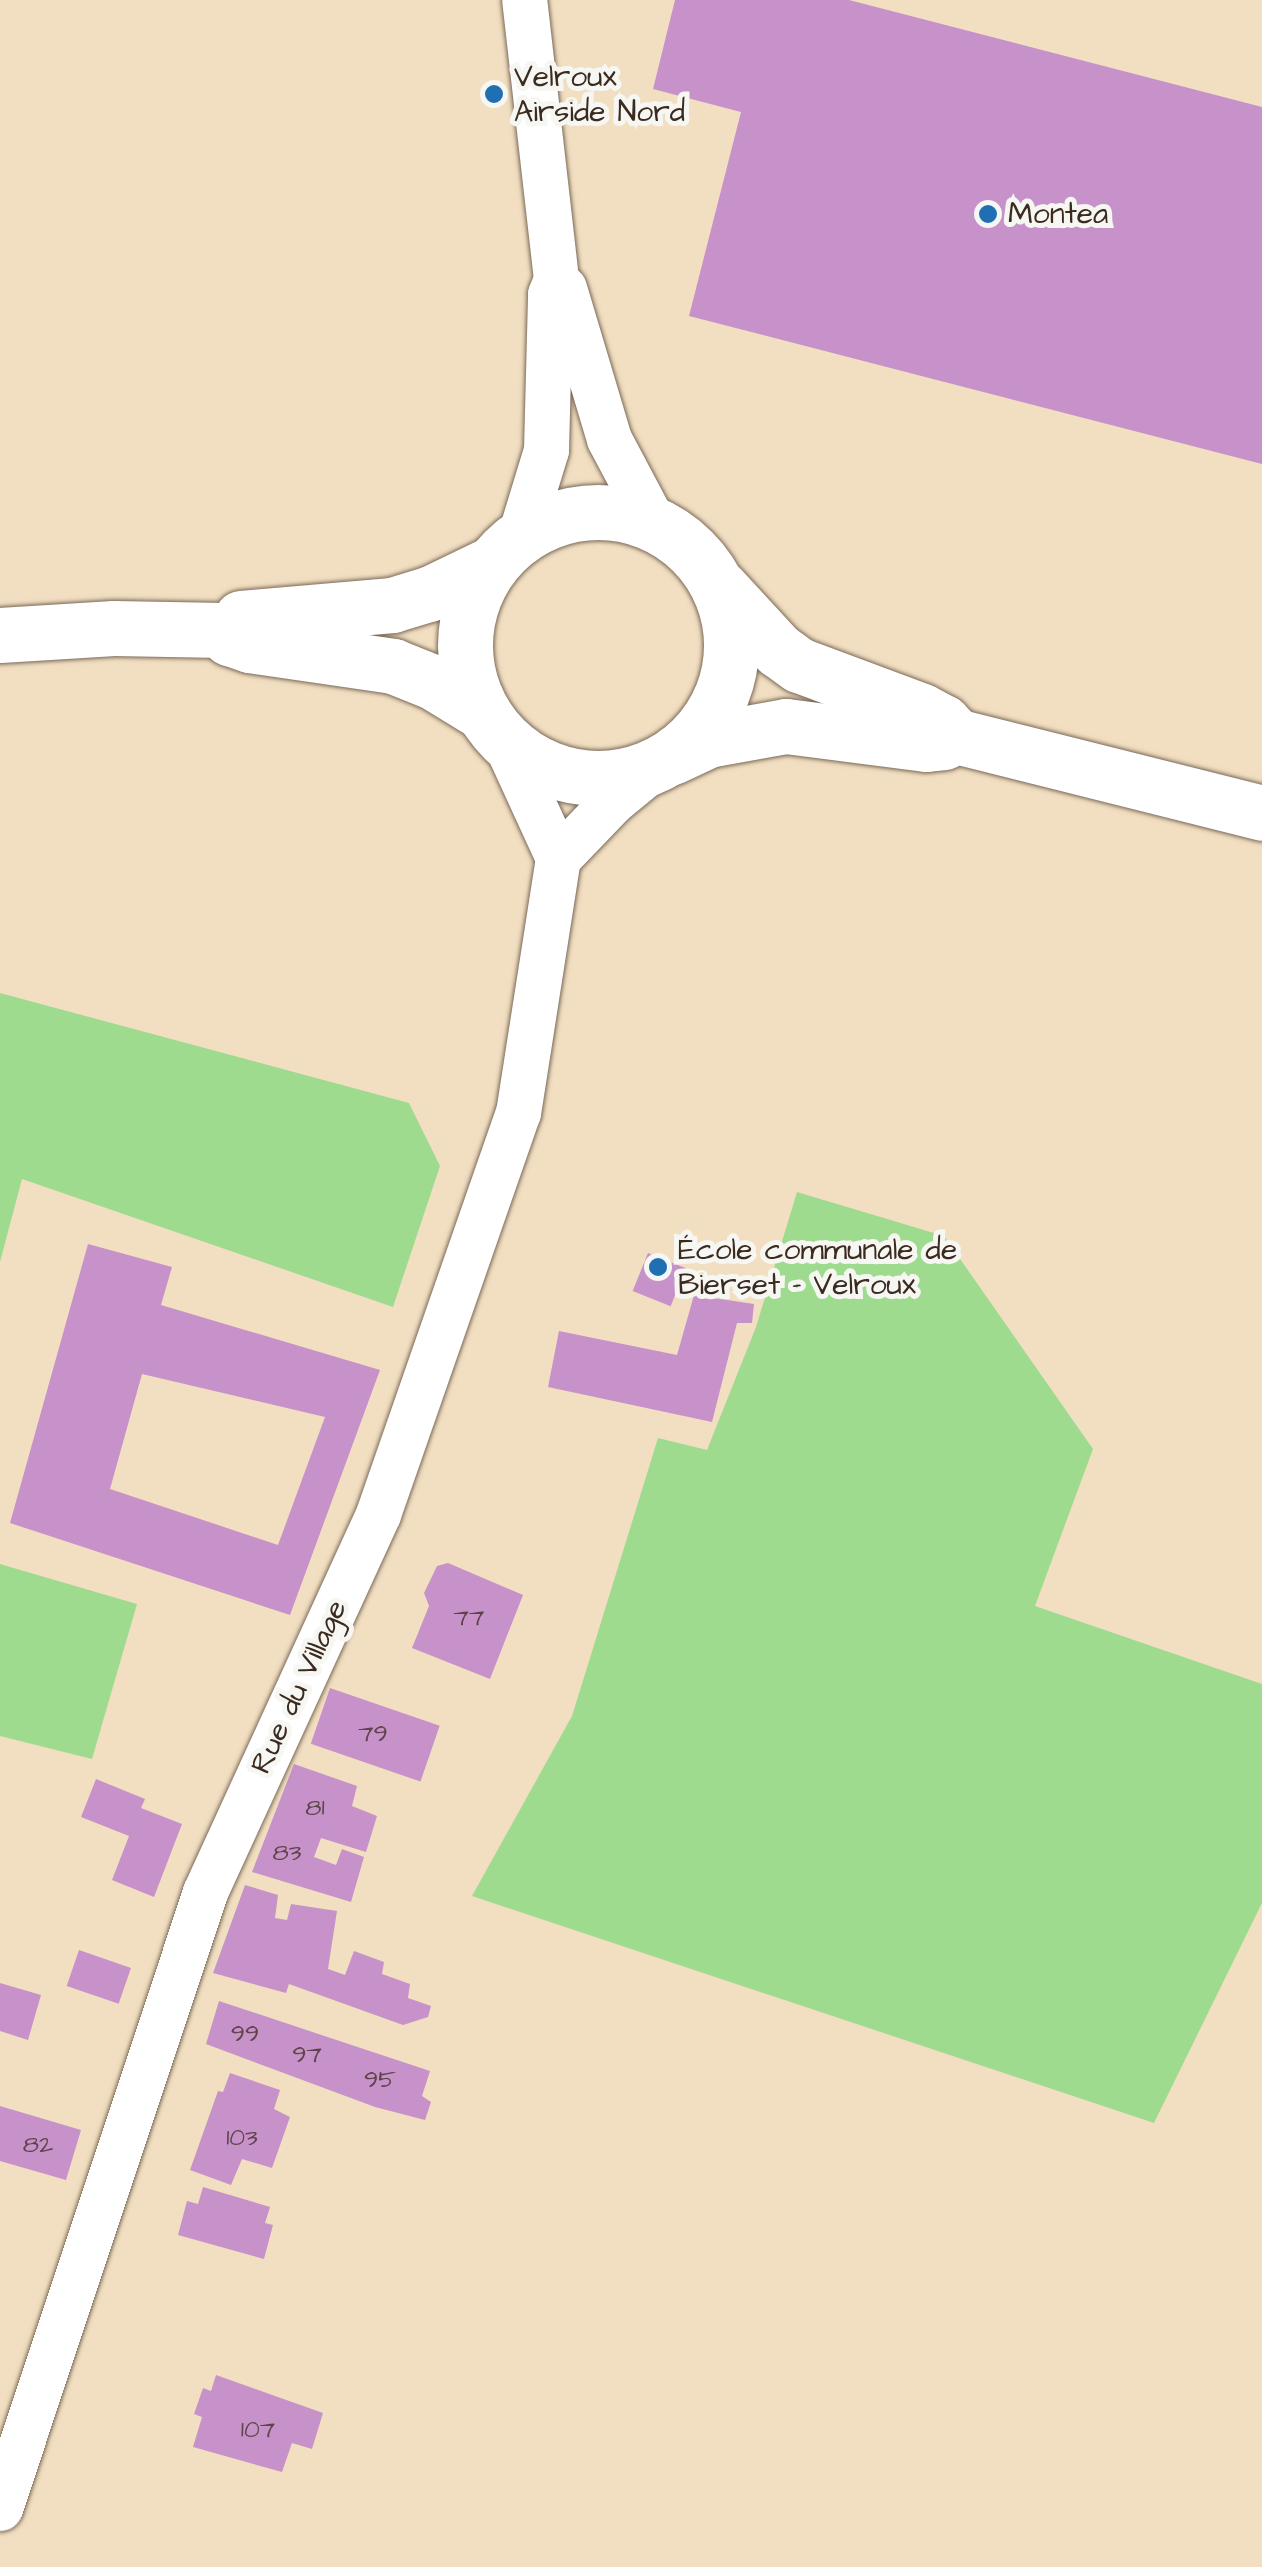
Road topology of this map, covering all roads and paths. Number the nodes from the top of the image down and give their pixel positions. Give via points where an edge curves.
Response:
1 (524, 0) edge
2 (556, 279) junction
3 (654, 524) junction
4 (505, 550) junction
5 (717, 583) junction
6 (222, 630) junction
7 (0, 636) edge
8 (494, 727) junction
9 (956, 736) junction
10 (664, 761) junction
11 (1262, 813) edge
12 (558, 858) junction
13 (0, 2508) edge

1 - 2 street
2 - 3 street via 568,292 619,465
2 - 4 street via 550,294 546,450
3 - 4 street via 598,511 558,517
3 - 5 street via 700,559
4 - 6 street via 429,594 392,604 236,618
4 - 8 street via 471,600 463,641 468,678
5 - 9 street via 799,665 922,711
5 - 10 street via 730,620 722,697 701,731
6 - 7 street
6 - 8 street via 249,645 393,666 434,682
8 - 10 street via 539,765 578,777 618,778
8 - 12 street
9 - 10 street via 939,745 786,726 708,740
9 - 11 street
10 - 12 street
12 - 13 street, Rue du Village via 518,1113 481,1229 378,1514 205,1892

